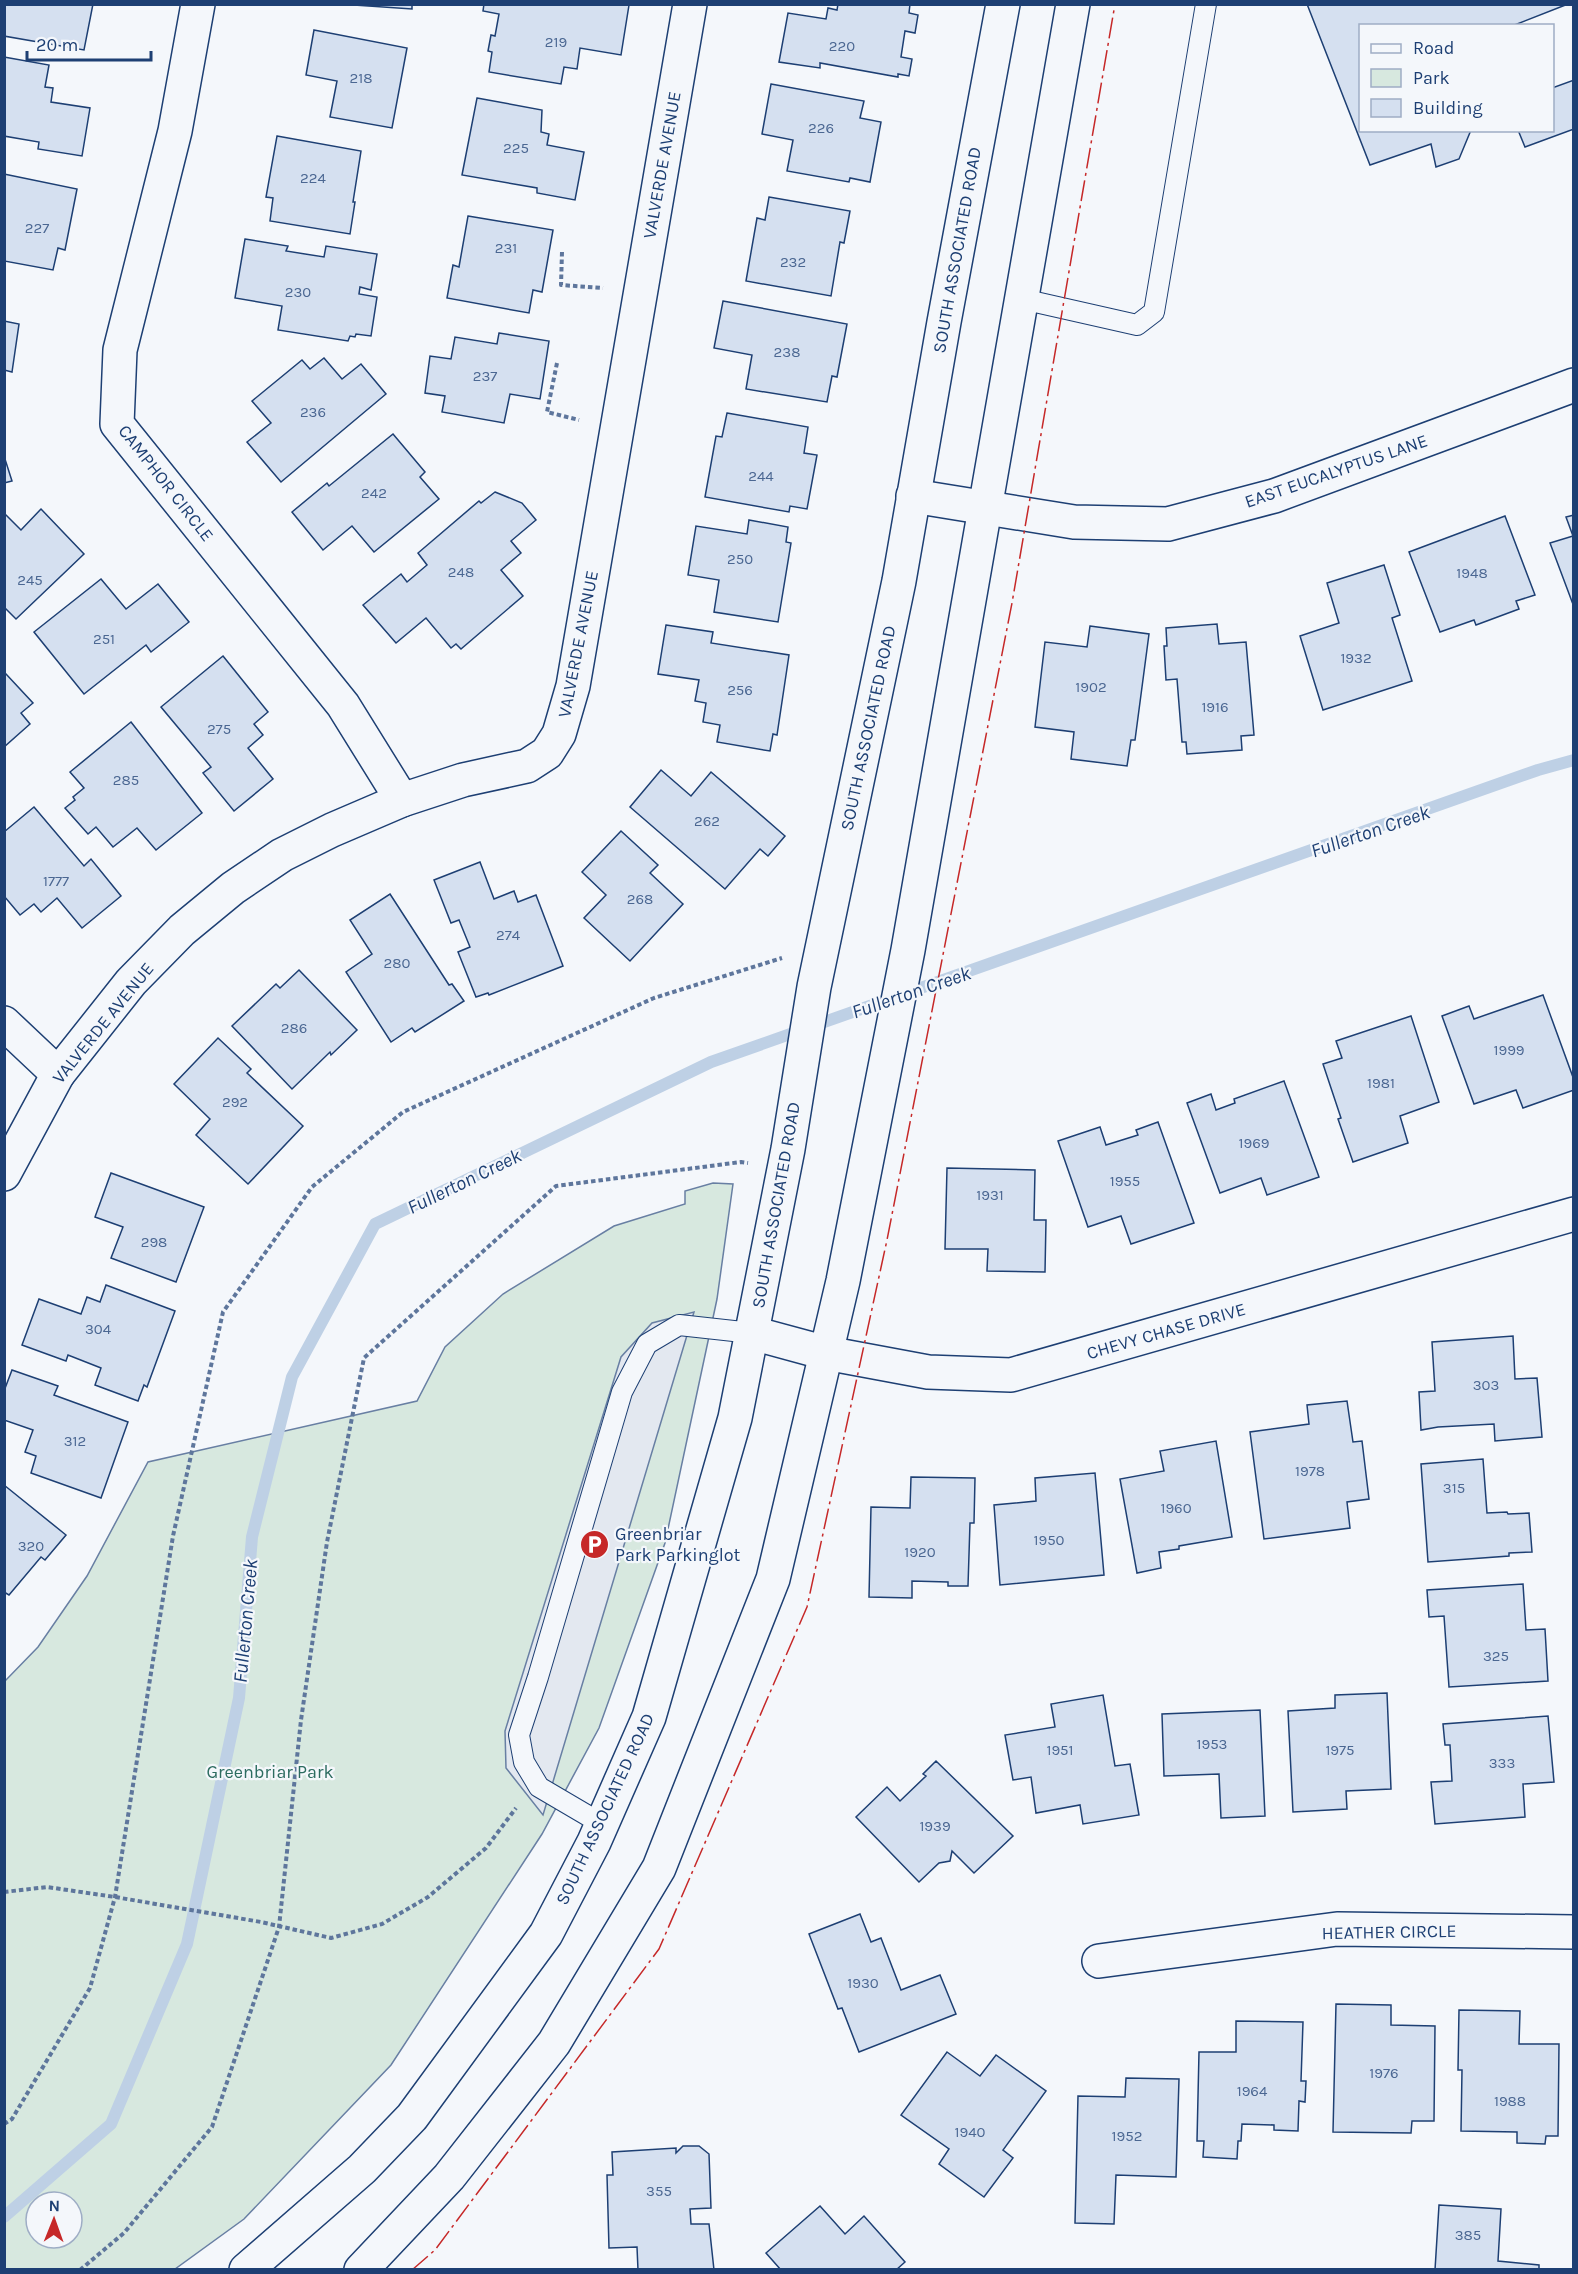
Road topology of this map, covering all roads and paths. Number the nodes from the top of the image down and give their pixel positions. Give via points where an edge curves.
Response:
1 (198, 4) edge
2 (690, 4) edge
3 (1003, 4) edge
4 (1073, 4) edge
5 (1206, 4) edge
6 (562, 252) dead end
7 (611, 289) dead end
8 (1022, 299) junction
9 (557, 363) dead end
10 (1574, 385) edge
11 (588, 422) dead end
12 (913, 496) junction
13 (985, 508) junction
14 (402, 800) junction
15 (817, 975) junction
16 (4, 1023) edge
17 (58, 1074) junction
18 (786, 1160) junction
19 (4, 1174) edge
20 (1574, 1214) edge
21 (752, 1333) junction
22 (826, 1353) junction
23 (519, 1804) dead end
24 (602, 1824) junction
25 (4, 1892) edge
26 (115, 1897) junction
27 (279, 1927) junction
28 (1574, 1932) edge
29 (1099, 1961) dead end
30 (4, 2124) edge
31 (80, 2270) edge
32 (246, 2270) edge
33 (361, 2270) edge

1 - 14 street, CAMPHOR CIRCLE via 175,131 120,350 117,424 343,705
2 - 14 street, VALVERDE AVENUE via 577,665 559,734 547,753 527,766 464,780
3 - 12 street, SOUTH ASSOCIATED ROAD
4 - 8 street
5 - 8 lane via 1154,312 1137,325
6 - 7 path via 561,285
8 - 13 street
9 - 11 path via 547,412
10 - 13 street, EAST EUCALYPTUS LANE via 1274,496 1168,524 1074,522
12 - 13 street, EAST EUCALYPTUS LANE
12 - 15 street, SOUTH ASSOCIATED ROAD
13 - 22 street via 908,950
14 - 17 street, VALVERDE AVENUE via 282,855 233,888 131,982
15 - 18 street, SOUTH ASSOCIATED ROAD
15 - 26 path via 779,958 654,998 403,1112 312,1187 223,1312 173,1536
16 - 17 street
17 - 19 street, VALVERDE AVENUE
18 - 21 street, SOUTH ASSOCIATED ROAD
18 - 27 path via 741,1162 556,1186 364,1358 327,1542 301,1720
20 - 22 street, CHEVY CHASE DRIVE via 1011,1375 928,1372
21 - 22 street, CHEVY CHASE DRIVE
21 - 24 street, SOUTH ASSOCIATED ROAD via 735,1418 649,1717
21 - 24 lane via 679,1325 647,1344 622,1392 519,1735 524,1762 539,1787
22 - 33 street via 773,1579 659,1868 554,2043 450,2177
23 - 27 path via 486,1848 428,1897 382,1924 331,1938
24 - 32 street, SOUTH ASSOCIATED ROAD via 546,1934 412,2117 362,2169
25 - 26 path via 47,1887
26 - 27 path
26 - 30 path via 90,1988 12,2119
27 - 31 path via 212,2127 124,2233
28 - 29 street, HEATHER CIRCLE via 1337,1929

